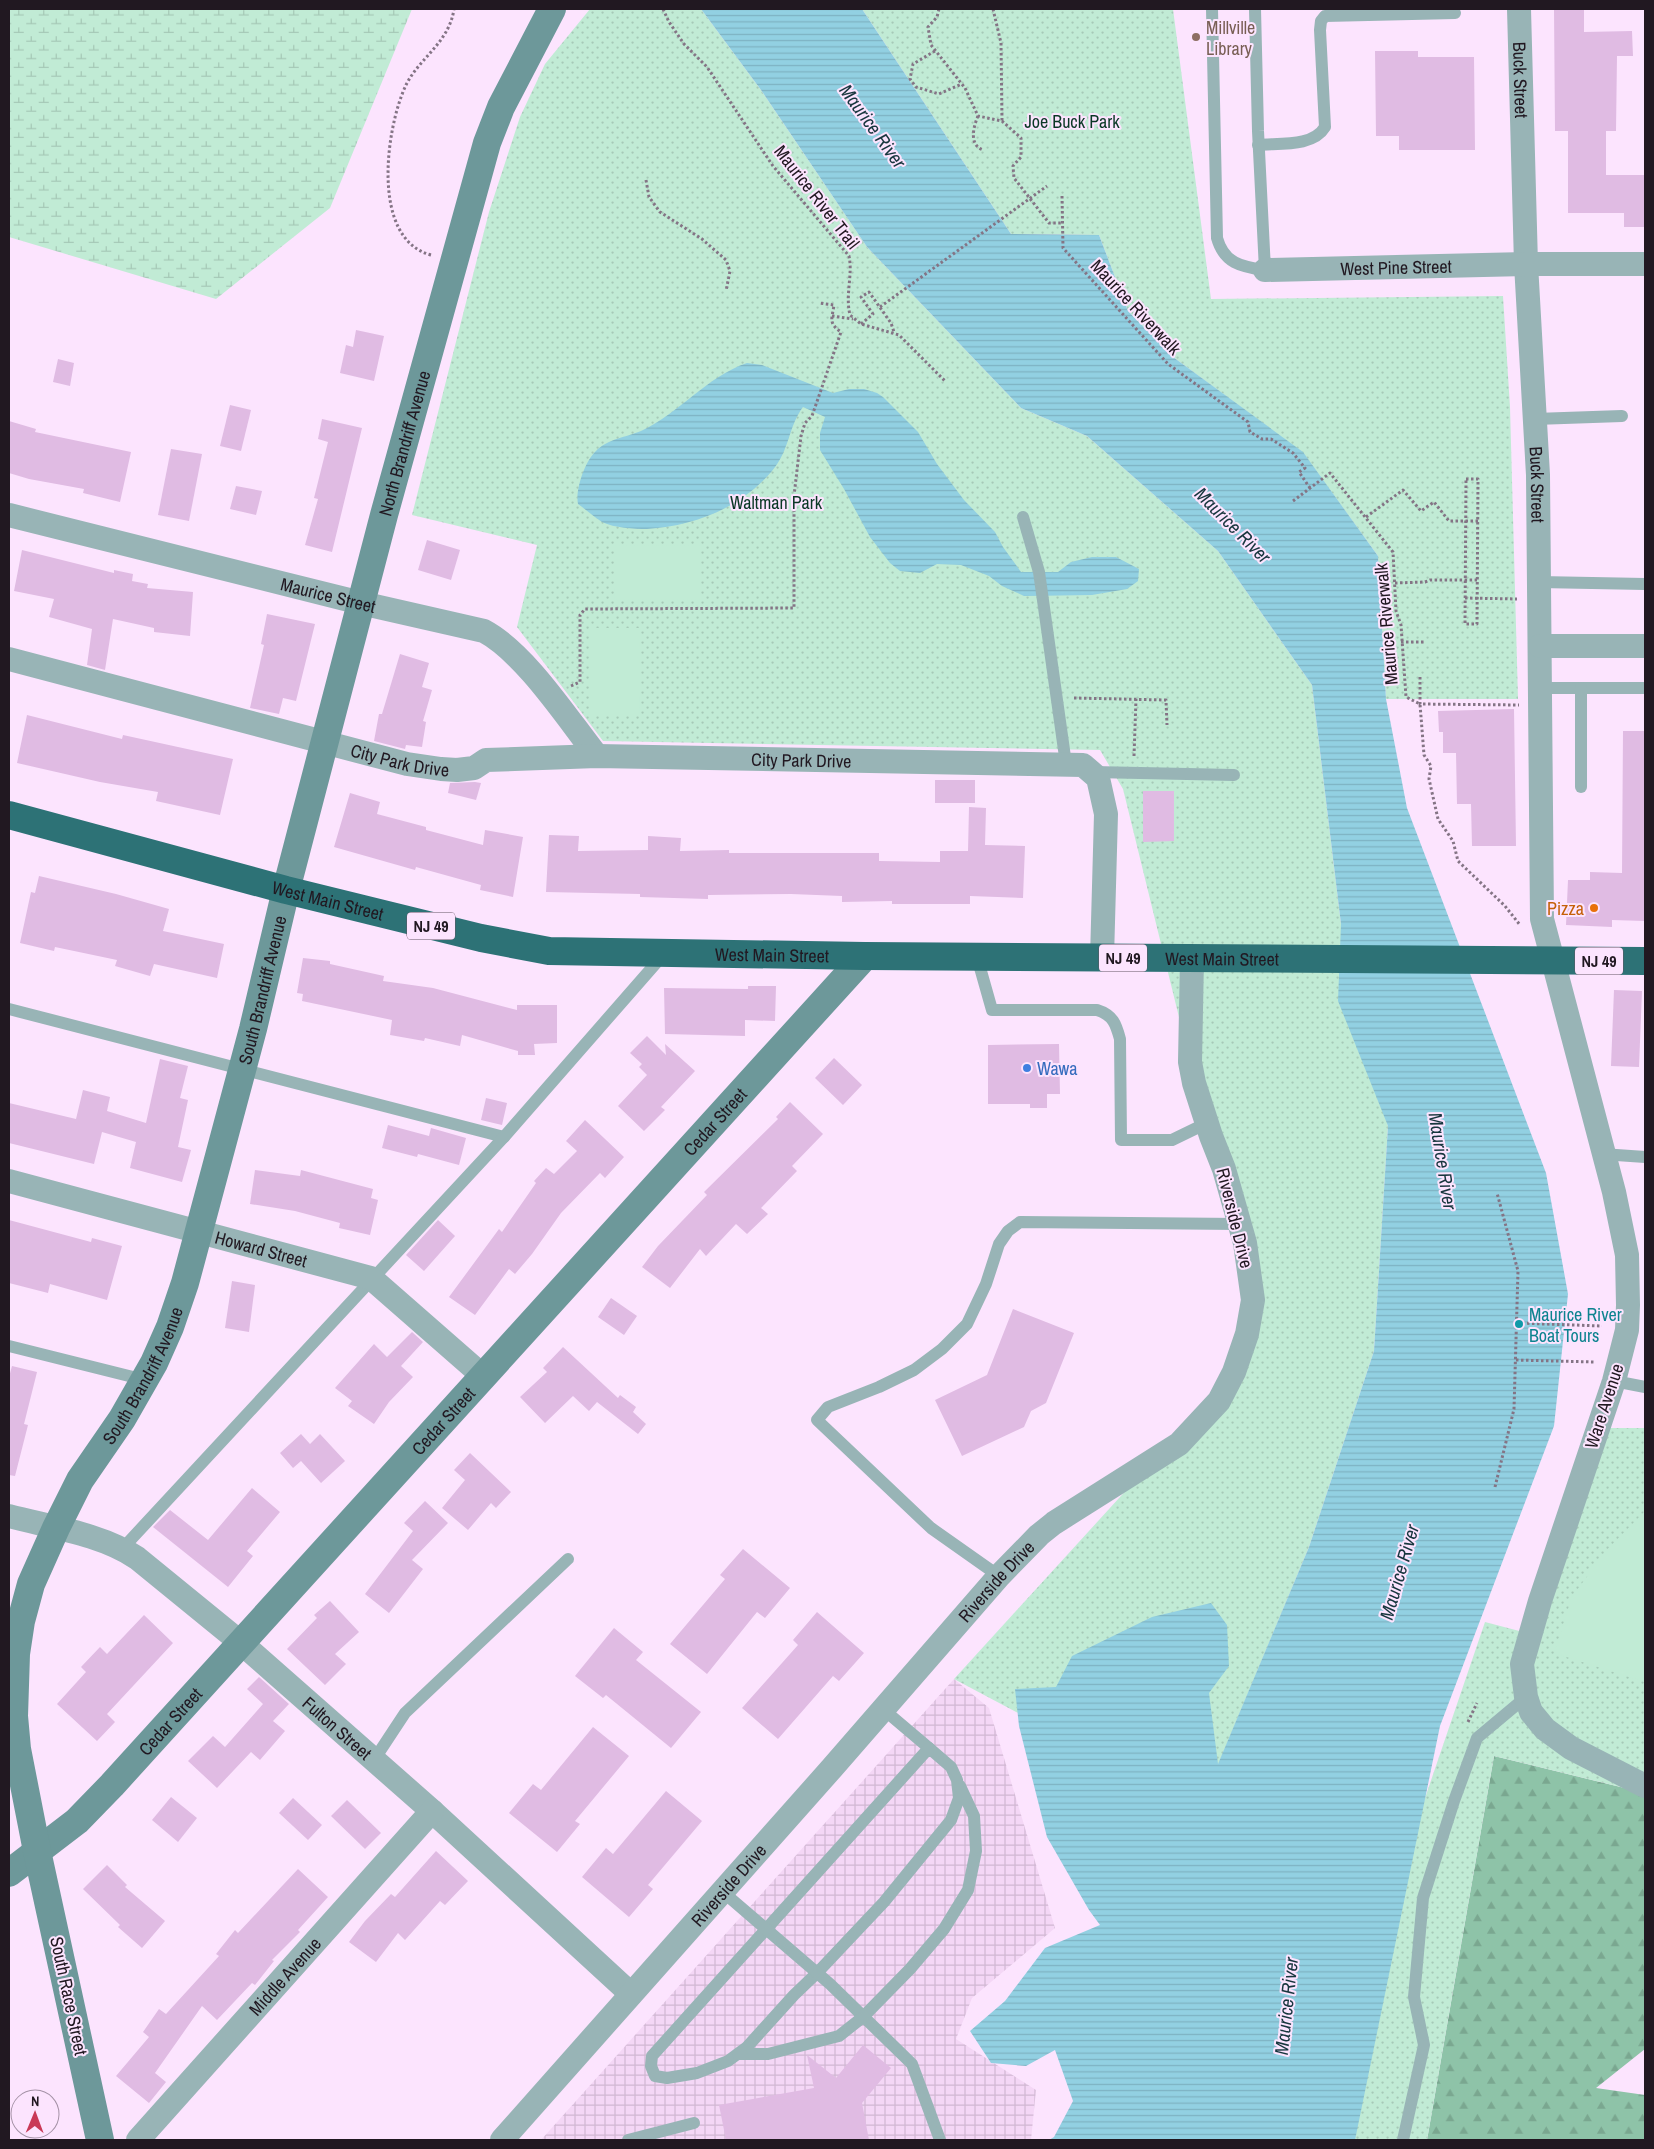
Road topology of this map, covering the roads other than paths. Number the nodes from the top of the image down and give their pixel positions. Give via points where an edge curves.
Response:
1 (552, 9) edge
2 (1212, 9) edge
3 (1255, 9) edge
4 (1518, 9) edge
5 (1455, 13) dead end
6 (1258, 145) junction
7 (1526, 264) junction
8 (1645, 264) edge
9 (1265, 270) junction
10 (1622, 416) dead end
11 (1534, 419) junction
12 (9, 515) edge
13 (1023, 517) dead end
14 (1539, 582) junction
15 (1645, 584) edge
16 (361, 603) junction
17 (1540, 646) junction
18 (1645, 646) edge
19 (9, 659) edge
20 (1541, 688) junction
21 (1581, 688) junction
22 (1645, 688) edge
23 (325, 741) junction
24 (597, 756) junction
25 (1066, 764) junction
26 (1093, 772) junction
27 (1234, 776) dead end
28 (1581, 787) dead end
29 (9, 815) edge
30 (286, 890) junction
31 (664, 954) junction
32 (865, 956) junction
33 (977, 957) junction
34 (1102, 958) junction
35 (1192, 958) junction
36 (1552, 961) junction
37 (1645, 961) edge
38 (9, 1009) edge
39 (242, 1071) junction
40 (1207, 1123) junction
41 (504, 1137) junction
42 (1602, 1154) junction
43 (1645, 1157) edge
44 (9, 1181) edge
45 (1239, 1224) junction
46 (198, 1233) junction
47 (371, 1278) junction
48 (9, 1346) edge
49 (483, 1376) junction
50 (145, 1380) junction
51 (1614, 1380) junction
52 (1645, 1388) edge
53 (9, 1516) edge
54 (56, 1528) junction
55 (123, 1548) junction
56 (568, 1559) dead end
57 (999, 1576) junction
58 (240, 1642) junction
59 (12, 1689) edge
60 (1526, 1697) junction
61 (883, 1709) junction
62 (929, 1748) junction
63 (374, 1760) junction
64 (957, 1780) junction
65 (1645, 1786) edge
66 (432, 1811) junction
67 (37, 1851) junction
68 (9, 1873) edge
69 (723, 1892) junction
70 (766, 1930) junction
71 (817, 1973) junction
72 (631, 1994) junction
73 (863, 2017) junction
74 (738, 2054) junction
75 (694, 2123) dead end
76 (100, 2140) edge
77 (138, 2140) edge
78 (502, 2140) edge
79 (628, 2140) edge
80 (940, 2140) edge
81 (1403, 2140) edge

1 - 16 main road, North Brandriff Avenue via 501,107 487,143
2 - 9 lane via 1217,238 1221,252 1235,262
3 - 6 lane
4 - 7 street, Buck Street
5 - 6 lane via 1325,16 1320,30 1325,127 1321,134 1310,140
6 - 9 lane
7 - 8 street, West Pine Street
7 - 9 street, West Pine Street
7 - 11 street, Buck Street
10 - 11 lane
11 - 14 street, Buck Street
12 - 16 street, Maurice Street
13 - 25 lane via 1039,572
14 - 15 lane
14 - 17 street, Buck Street
16 - 23 main road, North Brandriff Avenue
16 - 24 street, Maurice Street via 484,631 500,640 549,694
17 - 18 street
17 - 20 street, Buck Street
19 - 23 street
20 - 21 lane
20 - 36 street, Buck Street via 1541,900
21 - 22 lane
21 - 28 lane
23 - 24 street, City Park Drive via 407,764 441,769 474,768 486,760
23 - 30 main road, North Brandriff Avenue
24 - 25 street, City Park Drive
25 - 26 street, City Park Drive via 1083,765
26 - 27 lane
26 - 34 street via 1102,790 1106,814
29 - 30 highway, West Main Street / NJ 49
30 - 31 highway, West Main Street / NJ 49 via 515,945 579,953
30 - 39 main road, South Brandriff Avenue
31 - 32 highway, West Main Street / NJ 49
31 - 41 lane
32 - 33 highway, West Main Street / NJ 49
32 - 49 main road, Cedar Street
33 - 34 highway, West Main Street / NJ 49
33 - 40 lane via 992,1010 1097,1010 1108,1014 1116,1024 1120,1039 1121,1140 1172,1140
34 - 35 highway, West Main Street / NJ 49
35 - 36 highway, West Main Street / NJ 49
35 - 40 street, Riverside Drive via 1190,1062
36 - 37 highway, NJ 49
36 - 42 street, Ware Avenue
38 - 39 lane
39 - 41 lane
39 - 46 main road, South Brandriff Avenue
40 - 45 street, Riverside Drive
41 - 47 lane
42 - 43 lane
42 - 51 street, Ware Avenue via 1614,1192 1627,1255 1627,1330
44 - 46 street, Howard Street
45 - 57 street, Riverside Drive via 1253,1300 1247,1334 1234,1372 1219,1401 1179,1444 1054,1523
45 - 57 lane via 1020,1222 999,1244 986,1284 967,1324 942,1350 914,1370 828,1407 817,1420 931,1528
46 - 47 street, Howard Street
46 - 50 main road, South Brandriff Avenue via 170,1326
47 - 49 street, Howard Street
47 - 55 lane
48 - 50 lane
49 - 58 main road, Cedar Street
50 - 54 main road, South Brandriff Avenue via 80,1480
51 - 52 lane
51 - 60 street, Ware Avenue via 1522,1664
53 - 54 street, Fulton Street
54 - 55 street, Fulton Street
54 - 59 main road, South Brandriff Avenue via 30,1584
55 - 58 street, Fulton Street
56 - 63 lane via 405,1713
57 - 61 street, Riverside Drive
58 - 63 street, Fulton Street
58 - 67 main road, Cedar Street via 112,1785 77,1821
59 - 67 main road, South Brandriff Avenue via 17,1749
60 - 65 street, Ware Avenue via 1531,1712 1545,1729 1571,1748
60 - 81 lane via 1477,1738 1423,1898 1414,1997 1424,2045
61 - 62 lane
61 - 69 street, Riverside Drive
62 - 64 lane via 952,1767
62 - 70 lane
63 - 66 street, Fulton Street
64 - 71 lane via 959,1798 950,1820 884,1902
64 - 73 lane via 974,1816 976,1851 968,1890 944,1929
66 - 72 street, Fulton Street
66 - 77 street, Middle Avenue
67 - 68 main road, Cedar Street
67 - 76 main road, South Race Street
69 - 70 lane
69 - 72 street, Riverside Drive
70 - 71 lane
70 - 74 lane via 652,2056 651,2066 655,2076 667,2078 696,2073
71 - 73 lane
71 - 74 lane
72 - 78 street, Riverside Drive
73 - 74 lane via 839,2036 768,2054
73 - 80 lane via 912,2064
75 - 79 lane

